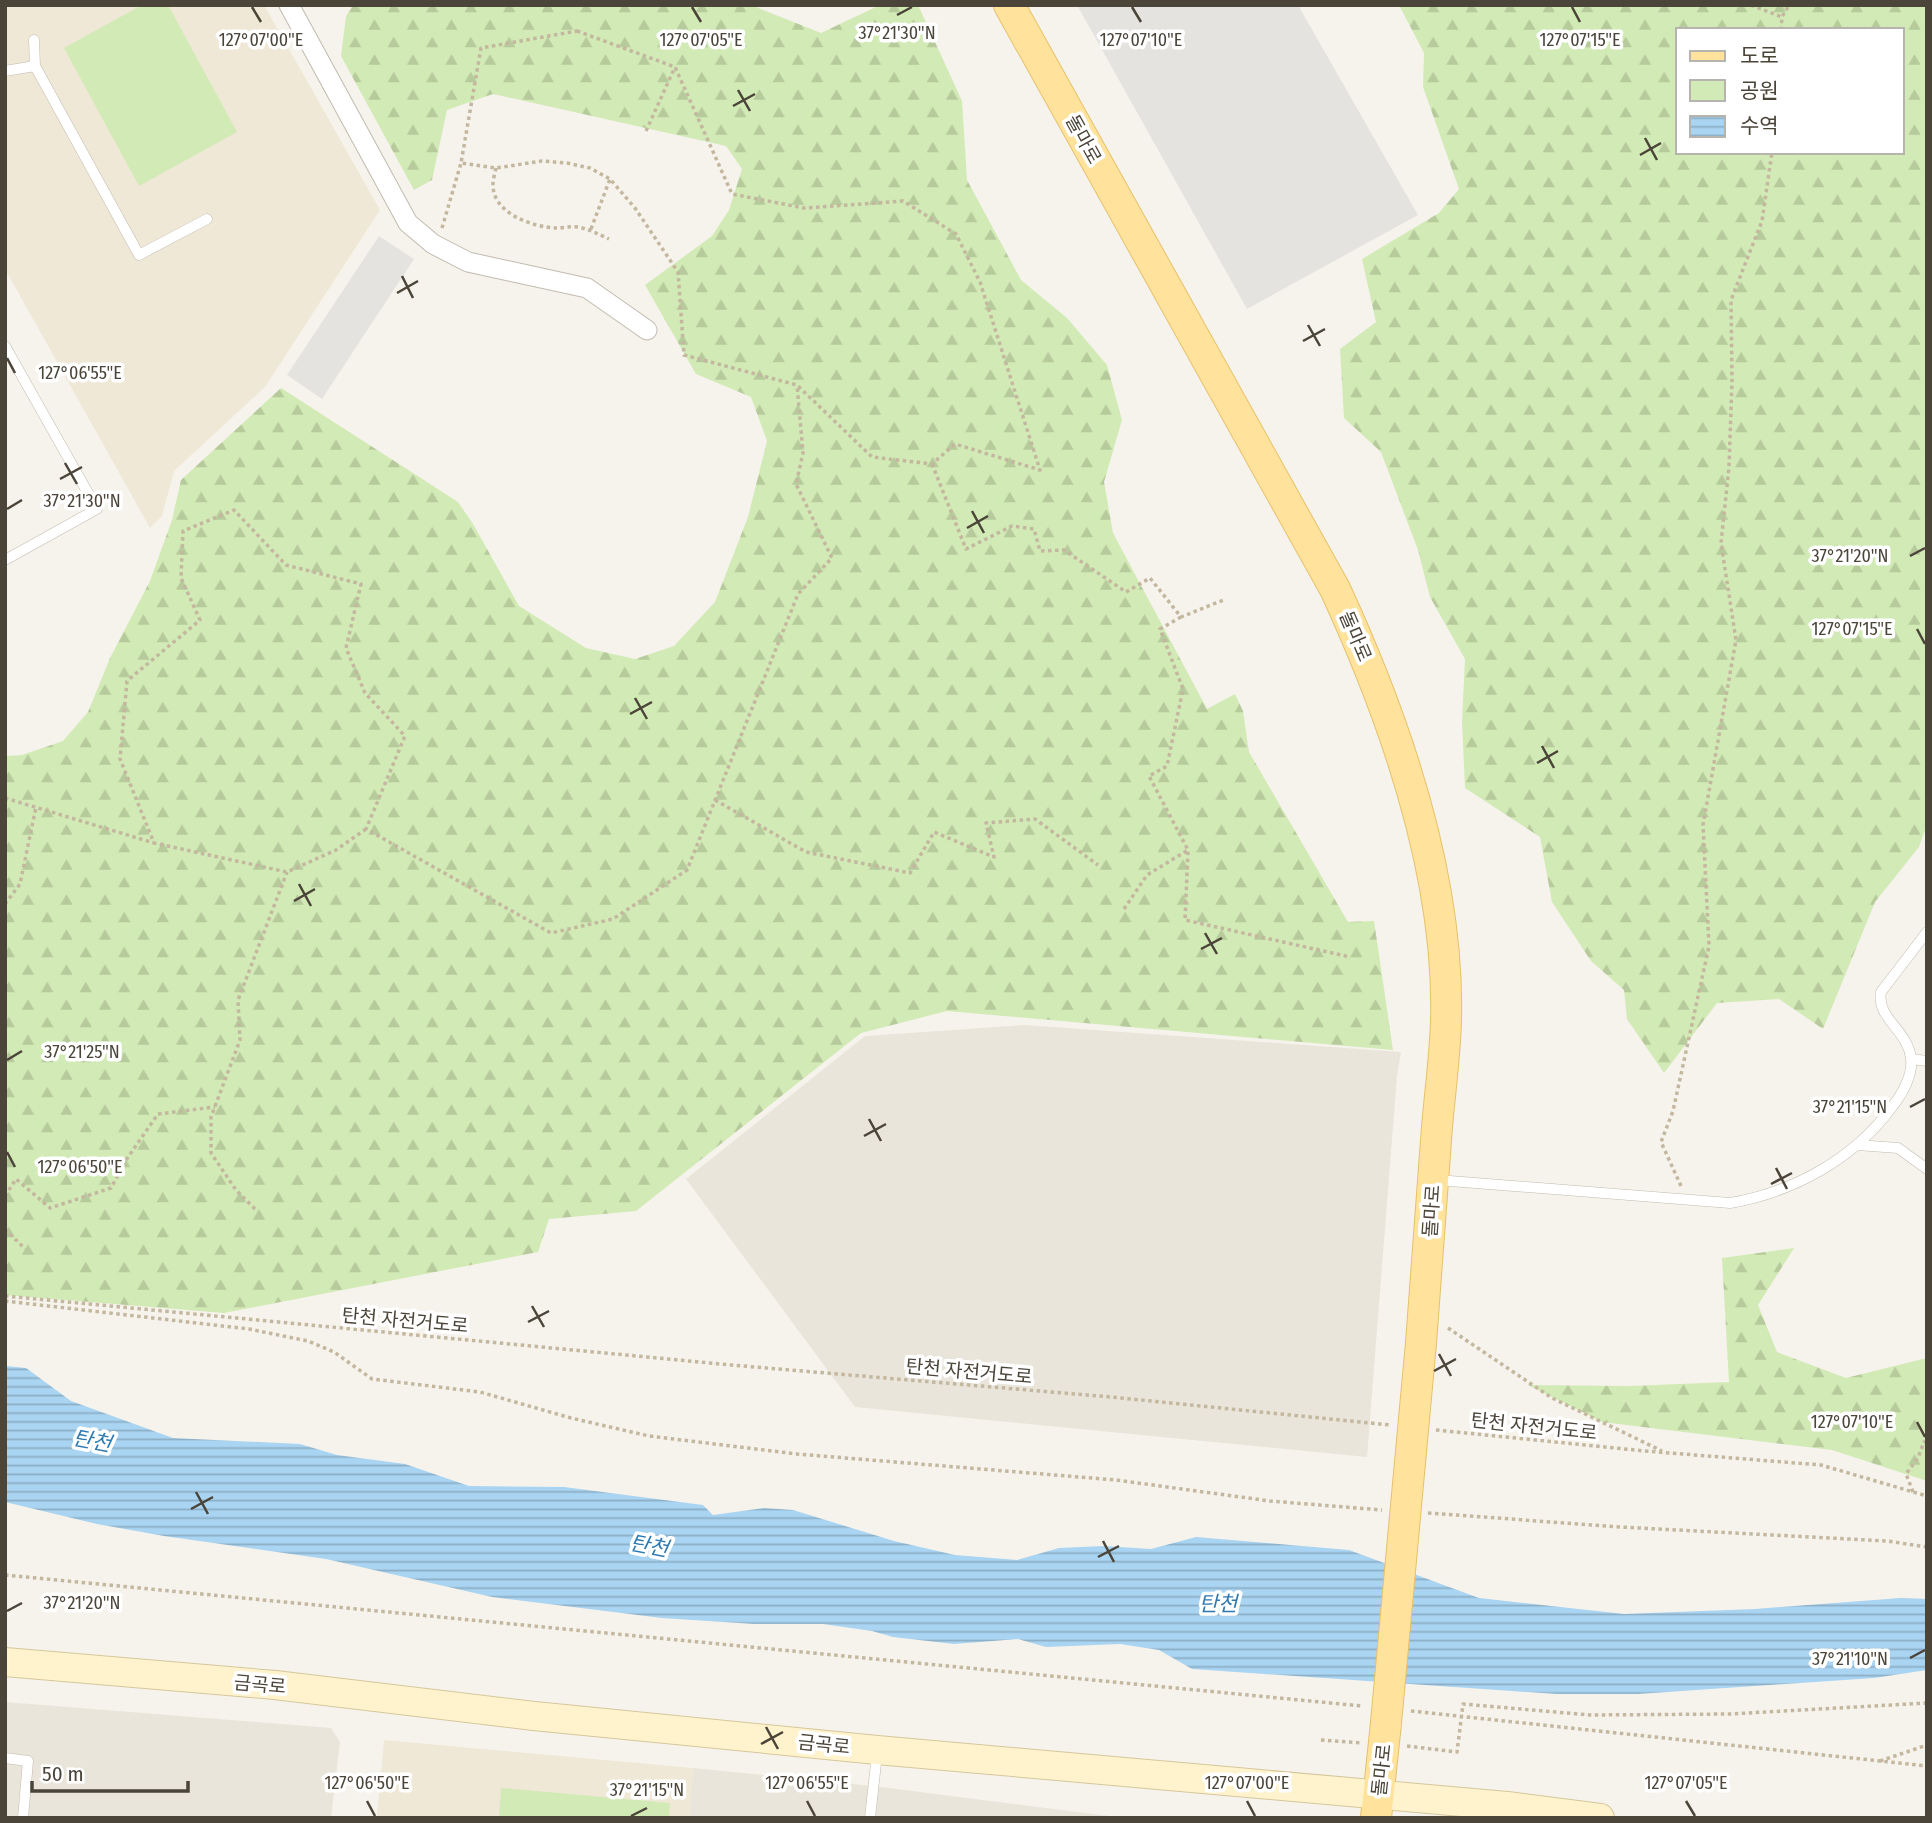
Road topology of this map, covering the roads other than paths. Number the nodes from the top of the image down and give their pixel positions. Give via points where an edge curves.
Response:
1 (289, 5) edge
2 (1009, 5) edge
3 (34, 40) dead end
4 (36, 66) junction
5 (5, 71) edge
6 (207, 219) dead end
7 (647, 330) dead end
8 (5, 346) edge
9 (5, 559) edge
10 (1927, 932) edge
11 (1911, 1059) junction
12 (1927, 1061) edge
13 (1857, 1145) junction
14 (1927, 1169) edge
15 (1433, 1180) junction
16 (5, 1662) edge
17 (877, 1750) junction
18 (5, 1758) edge
19 (1377, 1807) edge
20 (23, 1818) edge
21 (870, 1818) edge
22 (1601, 1818) edge

1 - 7 street via 408,223 433,244 468,262 509,265 587,288
2 - 15 main road, 돌마로 via 1335,589 1377,686 1423,828 1443,956 1446,1021
3 - 4 lane
4 - 5 lane
4 - 6 lane via 139,255
8 - 9 lane via 97,509
10 - 11 lane via 1881,992 1879,1003 1905,1040
11 - 12 lane
11 - 13 lane via 1901,1095
13 - 14 lane via 1898,1148
13 - 15 lane via 1825,1168 1779,1191 1730,1203
15 - 19 main road, 돌마로, bridge
16 - 17 main road, 금곡로 via 275,1685
17 - 19 main road, 금곡로
17 - 21 lane
18 - 20 lane via 28,1760
19 - 22 main road, 금곡로 via 1507,1806

